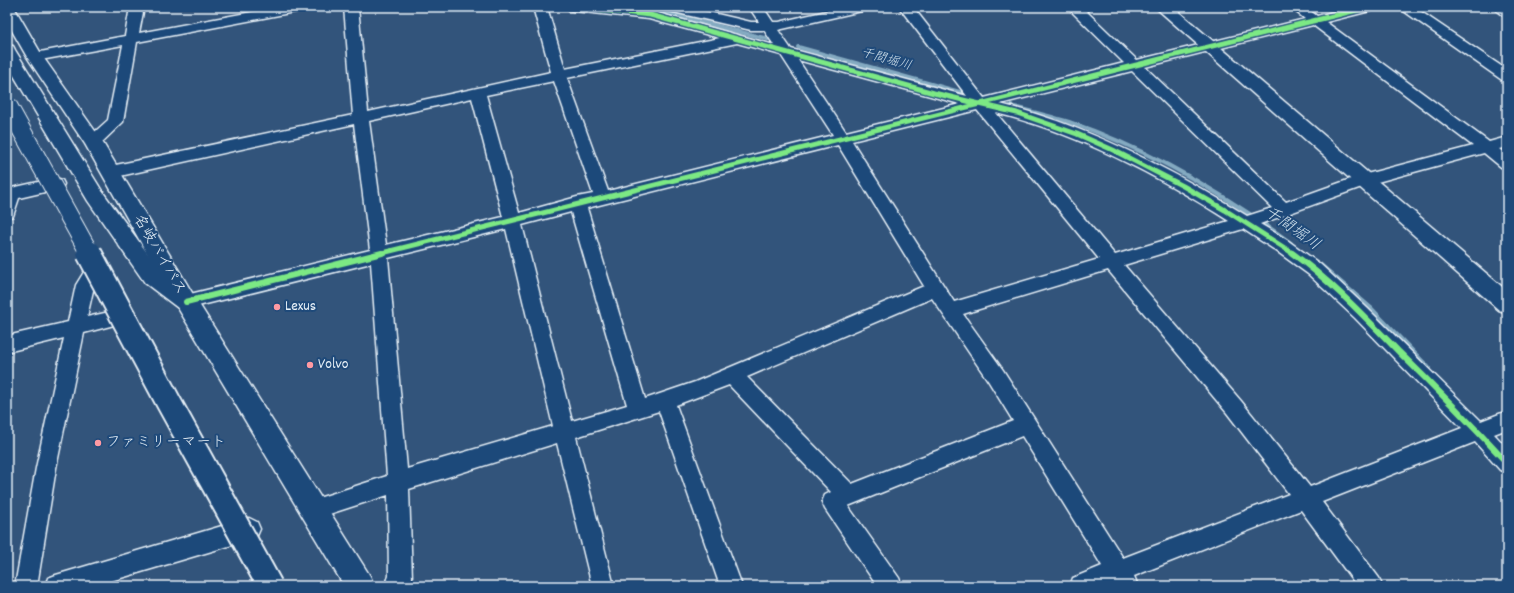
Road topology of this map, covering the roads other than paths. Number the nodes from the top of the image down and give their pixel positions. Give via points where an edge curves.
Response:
1 (137, 7) edge
2 (300, 7) edge
3 (351, 7) edge
4 (540, 7) edge
5 (574, 7) edge
6 (670, 7) edge
7 (756, 7) edge
8 (861, 7) edge
9 (906, 7) edge
10 (1074, 7) edge
11 (1163, 7) edge
12 (1297, 7) edge
13 (1369, 7) edge
14 (1405, 7) edge
15 (1499, 7) edge
16 (7, 8) edge
17 (1507, 12) edge
18 (1315, 20) junction
19 (769, 26) junction
20 (132, 38) junction
21 (738, 39) junction
22 (1210, 47) junction
23 (7, 50) edge
24 (787, 53) junction
25 (35, 57) junction
26 (1132, 65) junction
27 (559, 75) junction
28 (1507, 77) edge
29 (7, 93) edge
30 (478, 93) junction
31 (7, 104) edge
32 (982, 105) junction
33 (361, 118) junction
34 (842, 138) junction
35 (94, 142) junction
36 (1507, 142) edge
37 (1487, 149) junction
38 (1507, 163) edge
39 (111, 172) junction
40 (1365, 180) junction
41 (56, 184) junction
42 (10, 194) edge
43 (602, 197) junction
44 (577, 203) junction
45 (7, 212) edge
46 (1277, 212) junction
47 (512, 220) junction
48 (1247, 222) junction
49 (379, 254) junction
50 (1111, 262) junction
51 (98, 264) junction
52 (935, 289) junction
53 (186, 302) junction
54 (1507, 304) edge
55 (950, 311) junction
56 (127, 315) junction
57 (77, 327) junction
58 (7, 344) edge
59 (733, 376) junction
60 (665, 401) junction
61 (638, 410) junction
62 (1027, 425) junction
63 (1491, 426) edge
64 (566, 432) junction
65 (1507, 463) edge
66 (398, 482) junction
67 (849, 496) junction
68 (1306, 499) junction
69 (314, 510) junction
70 (249, 529) junction
71 (1122, 579) edge
72 (26, 586) edge
73 (56, 586) edge
74 (270, 586) edge
75 (279, 586) edge
76 (360, 586) edge
77 (396, 586) edge
78 (604, 586) edge
79 (731, 586) edge
80 (892, 586) edge
81 (1081, 586) edge
82 (1371, 586) edge

1 - 20 street
2 - 20 street
3 - 33 street
4 - 27 street
5 - 21 street via 650,15
6 - 19 street via 751,26
7 - 19 street
8 - 19 street via 779,26
9 - 32 street
10 - 26 street
11 - 22 main road
12 - 18 street
13 - 18 street
14 - 28 street
15 - 17 street
16 - 25 main road, 名岐バイパス
18 - 22 street
18 - 37 street
19 - 24 street
20 - 25 street
20 - 35 street via 115,122
21 - 24 street
21 - 27 street
22 - 26 street
22 - 40 main road
23 - 53 main road via 95,196 153,276
24 - 32 street
24 - 34 street
25 - 35 main road, 名岐バイパス
26 - 32 street
26 - 46 street
27 - 30 street
27 - 43 street
29 - 41 main road
30 - 33 street
30 - 47 street
31 - 74 main road, bridge
32 - 34 street via 961,107
32 - 48 street via 1017,113 1077,134 1183,186
32 - 50 street
33 - 39 street
33 - 49 street
34 - 43 street
34 - 52 street
35 - 39 main road, 名岐バイパス
36 - 37 street
37 - 38 street
37 - 40 street
39 - 53 main road, 名岐バイパス
40 - 46 street
40 - 54 main road
41 - 42 street
41 - 51 main road
42 - 45 street
43 - 44 street
44 - 47 street
44 - 61 street
46 - 48 street
47 - 49 street
47 - 64 street
48 - 50 street
48 - 63 street via 1314,269
49 - 53 street
49 - 66 street
50 - 55 street
50 - 68 street via 1234,407
51 - 56 main road
51 - 57 street via 85,285
52 - 55 street
52 - 59 street
53 - 69 main road, 名岐バイパス
55 - 62 street
56 - 57 street
56 - 70 main road
57 - 58 street
57 - 72 street via 46,468
59 - 60 street
59 - 67 street
60 - 61 street
60 - 79 street
61 - 64 street
62 - 67 street
62 - 71 street
63 - 65 street
63 - 68 street
64 - 66 street
64 - 78 street
66 - 69 street
66 - 77 street via 401,579
67 - 80 street via 833,502
68 - 71 street
68 - 82 street
69 - 76 main road, 名岐バイパス
70 - 73 street
70 - 75 main road
71 - 81 street

